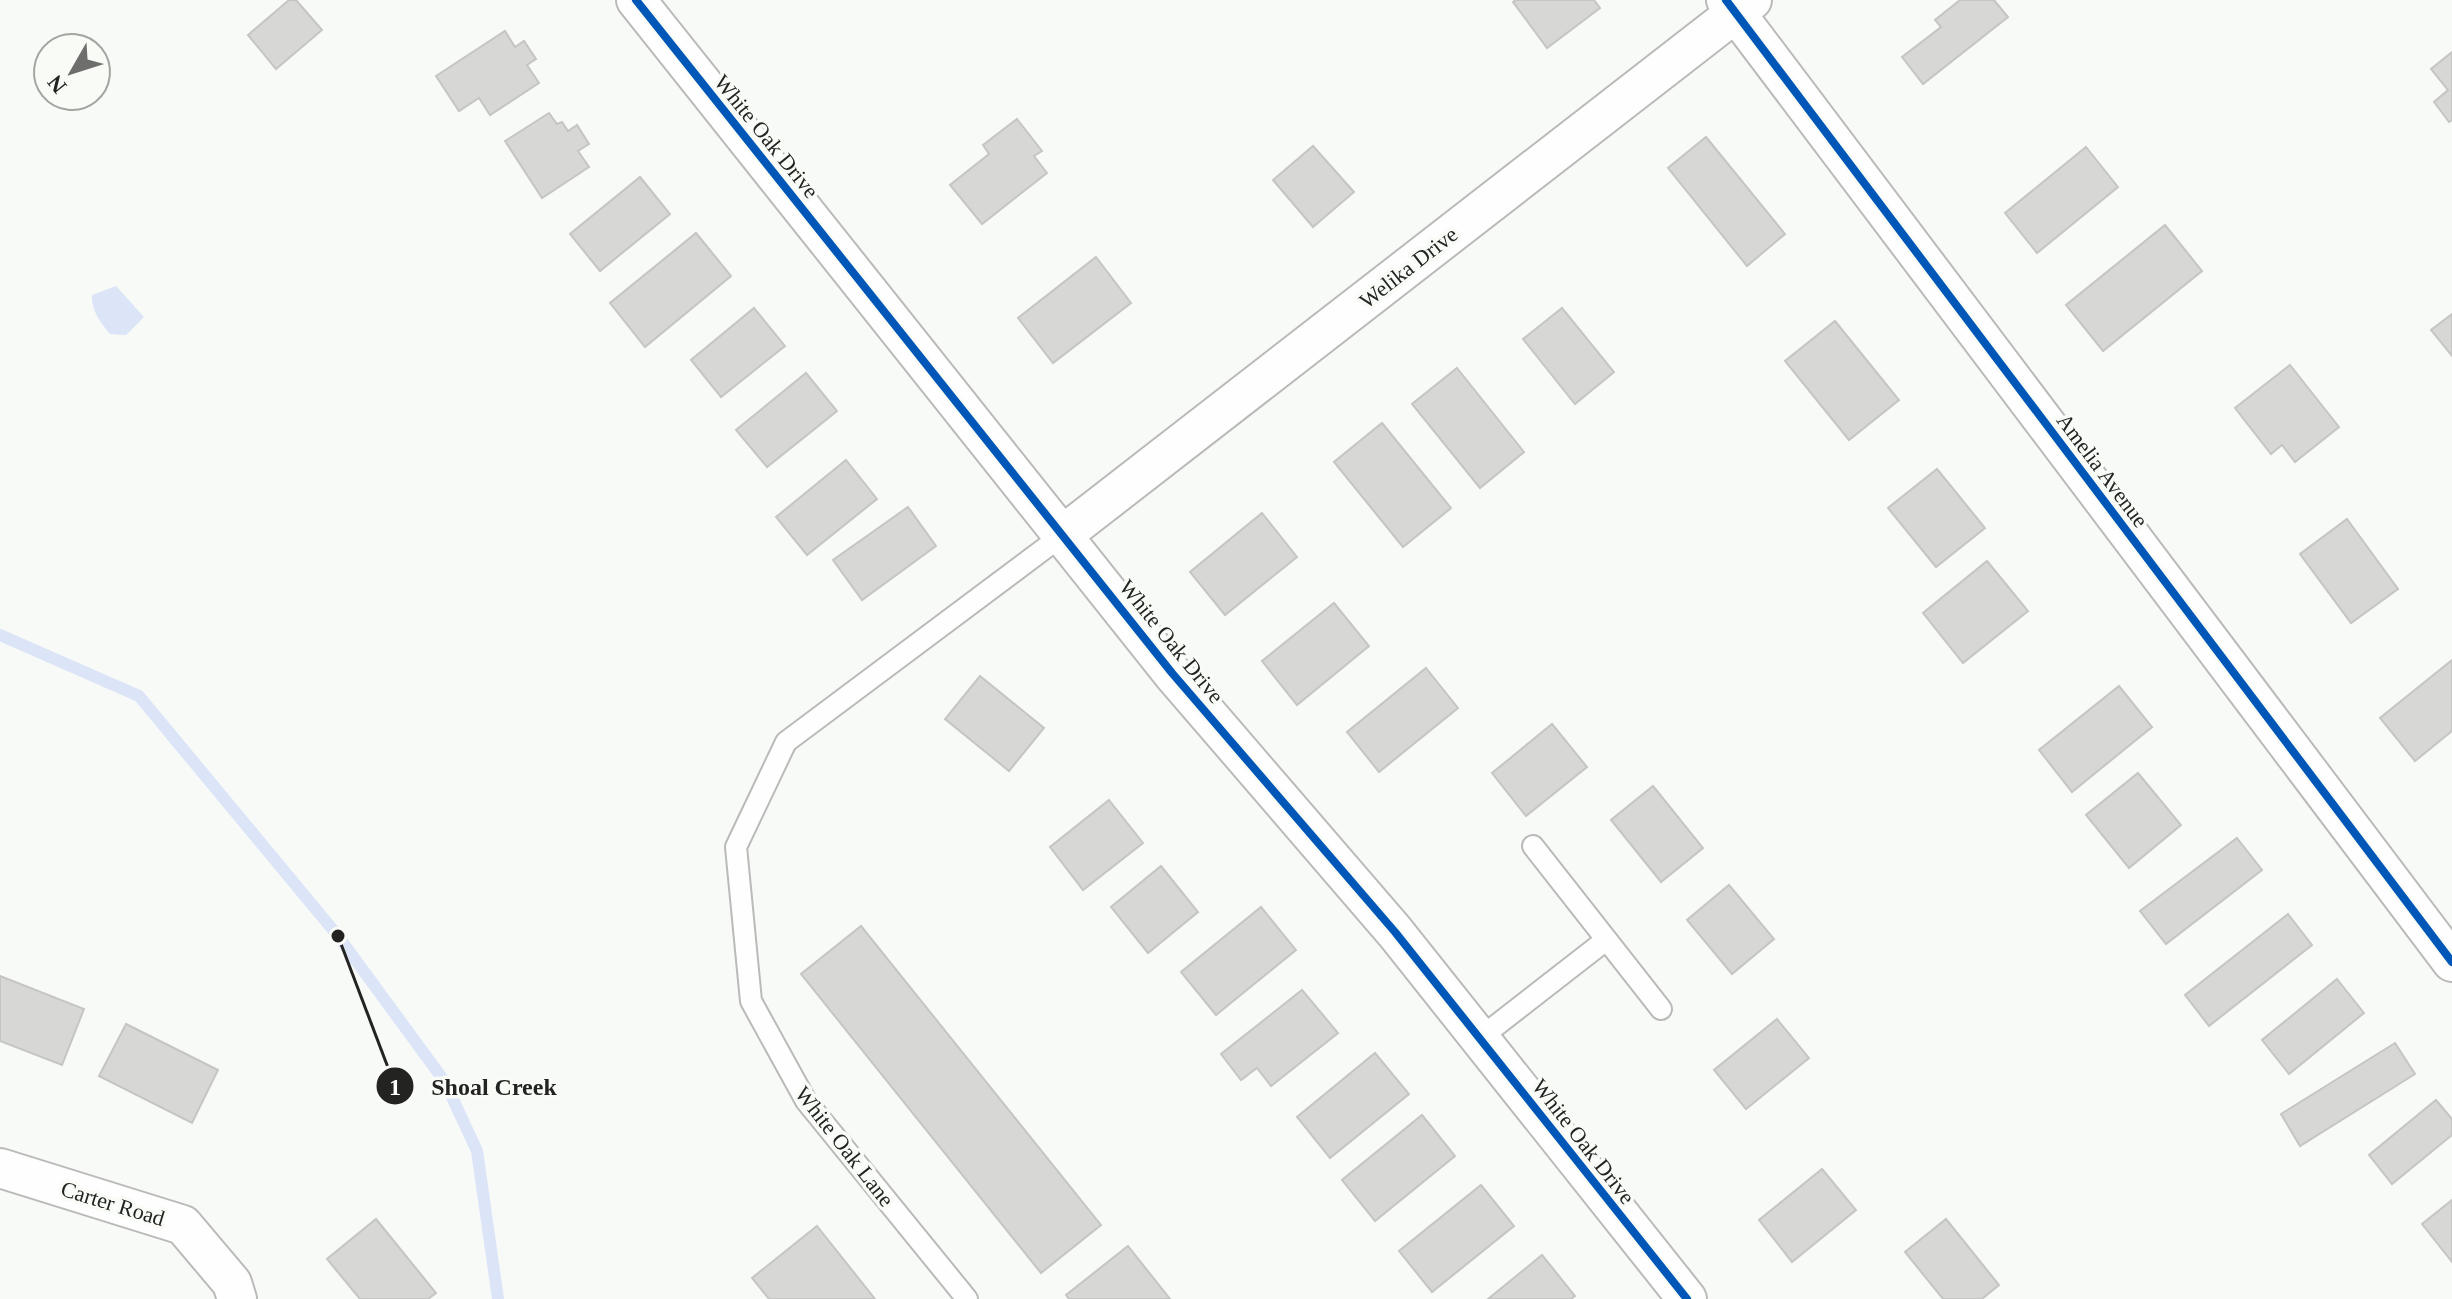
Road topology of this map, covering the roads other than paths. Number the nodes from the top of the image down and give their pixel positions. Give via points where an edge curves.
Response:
1 (636, 0) edge
2 (1738, 4) edge
3 (1064, 534) junction
4 (1533, 846) dead end
5 (1606, 940) junction
6 (2452, 962) edge
7 (1661, 1009) dead end
8 (1480, 1038) junction
9 (0, 1168) edge
10 (237, 1299) edge
11 (967, 1299) edge
12 (1687, 1299) edge

1 - 3 street, White Oak Drive
2 - 3 street, Welika Drive
2 - 6 street, Amelia Avenue
3 - 8 street, White Oak Drive via 1172,673
3 - 11 lane, White Oak Lane via 786,742 736,847 751,1001 806,1101
4 - 5 lane
5 - 7 lane
5 - 8 lane
8 - 12 street, White Oak Drive
9 - 10 street, Carter Road via 183,1225 232,1283

